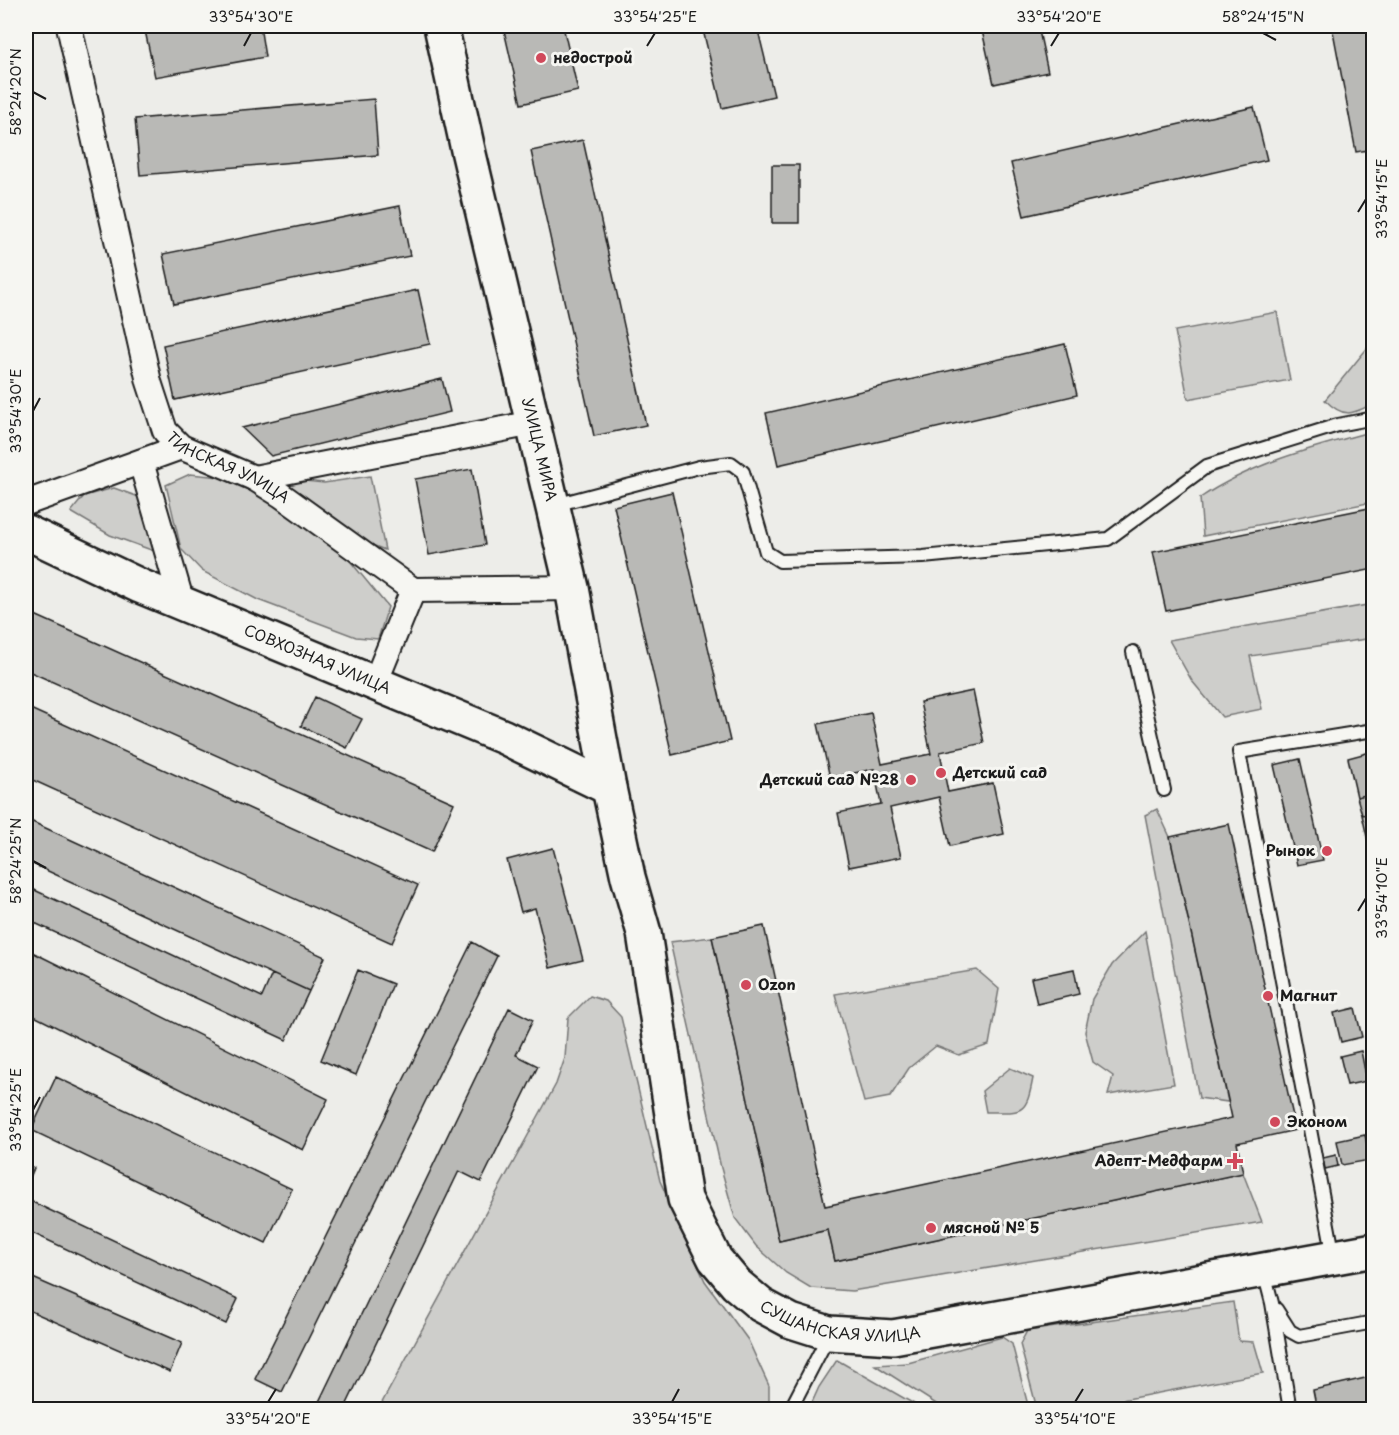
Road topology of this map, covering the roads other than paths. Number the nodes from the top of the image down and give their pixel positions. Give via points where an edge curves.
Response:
1 (69, 26) edge
2 (441, 26) edge
3 (1374, 418) edge
4 (533, 423) junction
5 (181, 447) junction
6 (141, 462) junction
7 (254, 478) junction
8 (26, 503) edge
9 (554, 506) junction
10 (26, 532) edge
11 (572, 588) junction
12 (413, 590) junction
13 (182, 603) junction
14 (1133, 652) dead end
15 (375, 683) junction
16 (1374, 730) edge
17 (609, 788) junction
18 (1164, 790) dead end
19 (628, 877) joint
20 (1374, 1250) edge
21 (1335, 1258) junction
22 (1264, 1271) junction
23 (1272, 1303) junction
24 (1374, 1322) edge
25 (829, 1334) junction
26 (790, 1410) edge
27 (1290, 1410) edge

1 - 5 street, ТИНСКАЯ УЛИЦА via 149,382 165,431
2 - 4 main road, УЛИЦА МИРА
3 - 9 lane via 1338,425 1208,466 1108,539 923,557 780,561 766,552 743,472 731,463 699,467
4 - 7 street
4 - 9 main road, УЛИЦА МИРА
5 - 6 street
5 - 7 street, ТИНСКАЯ УЛИЦА
6 - 8 street
6 - 13 street
7 - 12 street, ТИНСКАЯ УЛИЦА
9 - 11 main road, УЛИЦА МИРА
10 - 13 main road, СОВХОЗНАЯ УЛИЦА
11 - 12 street
11 - 17 main road, УЛИЦА МИРА
12 - 15 street
13 - 15 main road, СОВХОЗНАЯ УЛИЦА
14 - 18 lane
15 - 17 main road, СОВХОЗНАЯ УЛИЦА via 504,737
16 - 21 lane via 1239,752
17 - 19 main road, УЛИЦА МИРА
19 - 25 main road, СУШАНСКАЯ УЛИЦА via 644,933 685,1199 715,1259 736,1284 775,1314
20 - 21 main road, СУШАНСКАЯ УЛИЦА
21 - 22 main road, СУШАНСКАЯ УЛИЦА
22 - 23 lane
22 - 25 main road, СУШАНСКАЯ УЛИЦА via 893,1337
23 - 24 lane via 1290,1331 1299,1336
23 - 27 lane
25 - 26 lane

